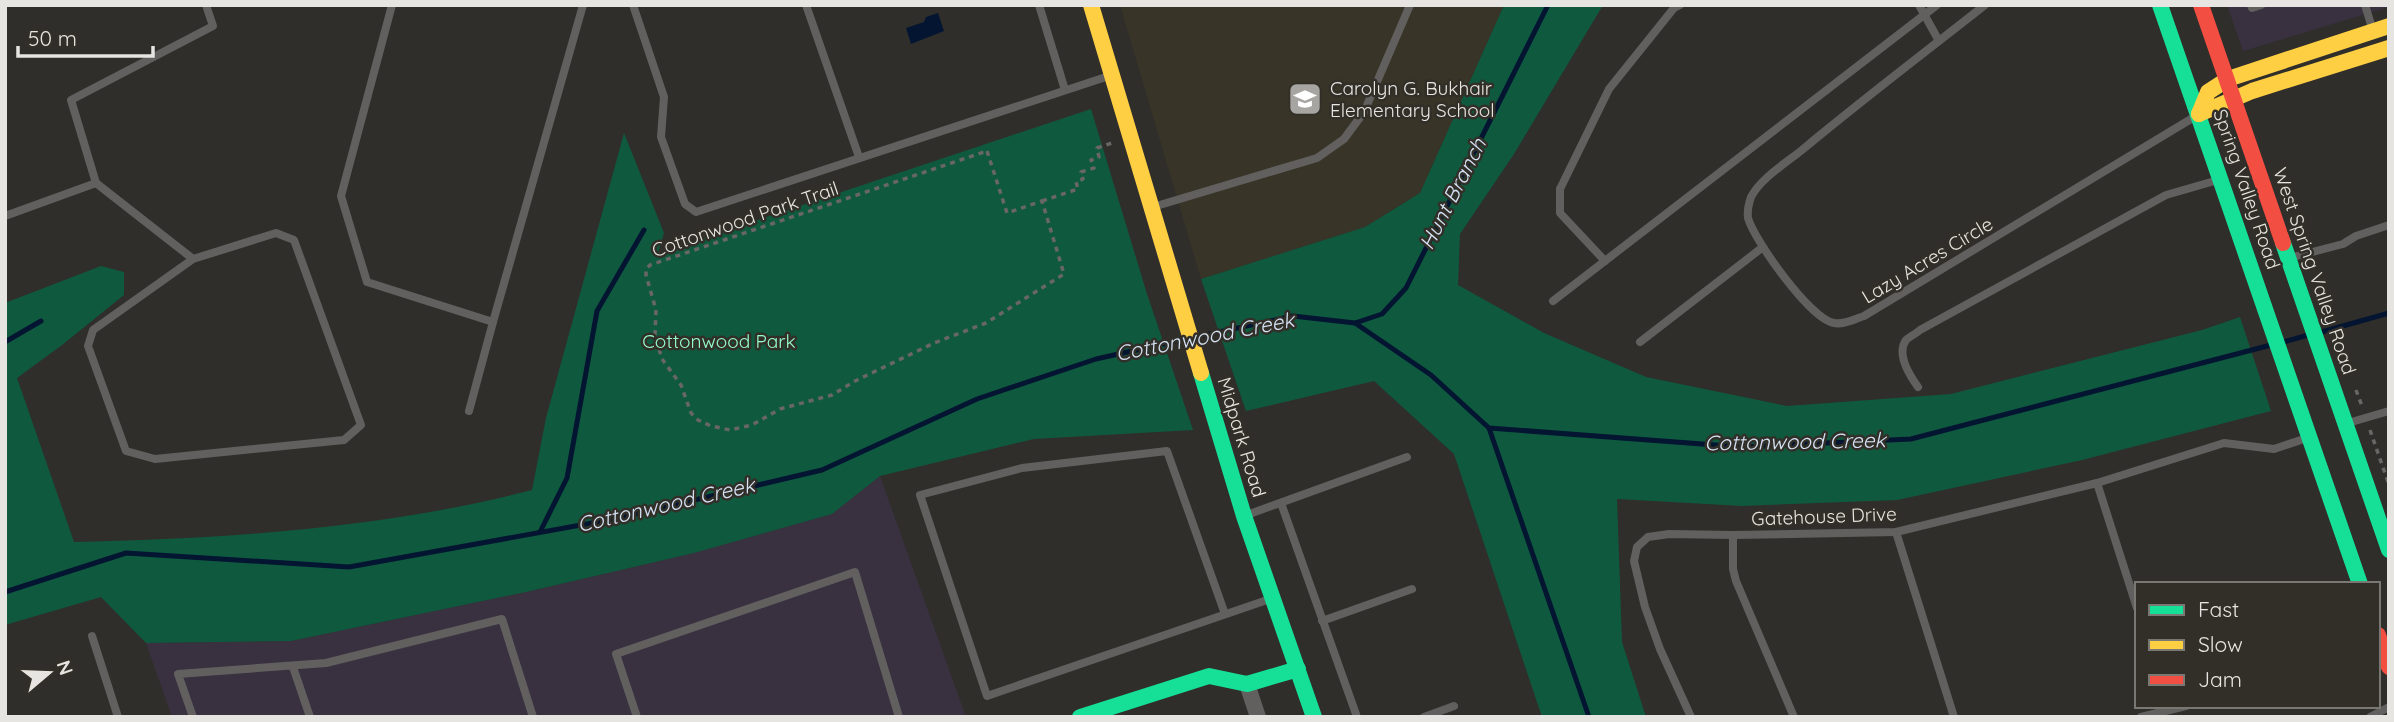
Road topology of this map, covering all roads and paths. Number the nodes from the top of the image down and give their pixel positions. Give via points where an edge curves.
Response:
1 (206, 5) edge
2 (393, 5) edge
3 (583, 5) edge
4 (633, 5) edge
5 (806, 5) edge
6 (1039, 5) edge
7 (1091, 5) edge
8 (1410, 5) edge
9 (1680, 5) edge
10 (1919, 5) edge
11 (1937, 5) edge
12 (1985, 5) edge
13 (2160, 5) edge
14 (2201, 5) edge
15 (2251, 5) edge
16 (2261, 5) edge
17 (2365, 5) edge
18 (1924, 15) junction
19 (2381, 29) edge
20 (1939, 41) junction
21 (2389, 48) edge
22 (1112, 75) junction
23 (2228, 79) junction
24 (1065, 90) junction
25 (2234, 98) junction
26 (2199, 114) junction
27 (1114, 142) dead end
28 (859, 157) junction
29 (2221, 179) junction
30 (96, 183) junction
31 (1042, 201) junction
32 (1151, 208) junction
33 (5, 216) edge
34 (2389, 225) edge
35 (1763, 247) junction
36 (2289, 258) junction
37 (193, 259) junction
38 (1605, 261) junction
39 (1553, 301) dead end
40 (493, 322) junction
41 (1640, 342) dead end
42 (1918, 387) dead end
43 (469, 411) dead end
44 (2389, 411) edge
45 (2346, 424) junction
46 (2309, 437) junction
47 (1408, 457) dead end
48 (2097, 483) junction
49 (1281, 503) junction
50 (1244, 516) junction
51 (1896, 532) junction
52 (1733, 535) junction
53 (2389, 550) edge
54 (2359, 582) edge
55 (1412, 589) dead end
56 (1273, 598) junction
57 (2135, 602) edge
58 (1225, 614) junction
59 (1322, 621) junction
60 (92, 636) dead end
61 (2382, 641) edge
62 (293, 667) junction
63 (2389, 667) edge
64 (1298, 669) junction
65 (1247, 684) junction
66 (1454, 706) dead end
67 (2389, 707) edge
68 (2169, 709) edge
69 (118, 717) edge
70 (193, 717) edge
71 (310, 717) edge
72 (533, 717) edge
73 (637, 717) edge
74 (899, 717) edge
75 (1080, 717) edge
76 (1258, 717) edge
77 (1314, 717) edge
78 (1357, 717) edge
79 (1424, 717) edge
80 (1690, 717) edge
81 (1794, 717) edge
82 (1955, 717) edge
83 (2141, 717) edge
84 (2370, 717) edge

1 - 30 lane via 213,26 71,100
2 - 40 lane via 341,196 367,282
3 - 40 lane
4 - 28 lane via 664,97 661,137 685,204 696,212
5 - 28 lane
6 - 24 lane
7 - 22 street, Midpark Road
8 - 32 lane via 1364,112 1344,139 1317,158
9 - 38 lane via 1609,89 1560,189 1560,213
10 - 18 lane
11 - 18 lane
12 - 20 lane, Lazy Acres Circle
13 - 26 street, Spring Valley Road
14 - 23 street, West Spring Valley Road
15 - 16 lane
17 - 19 lane
18 - 20 lane
18 - 38 lane
19 - 23 street
20 - 35 lane, Lazy Acres Circle via 1752,196 1748,218
21 - 25 street
22 - 24 lane
22 - 32 street, Midpark Road
23 - 25 street, West Spring Valley Road
23 - 26 street via 2210,87
24 - 28 lane
25 - 26 street
25 - 36 street, West Spring Valley Road
26 - 29 street, Spring Valley Road
26 - 35 lane, Lazy Acres Circle via 1864,316 1848,321 1834,324 1825,320 1805,302
27 - 31 path via 1097,148 1099,158 1091,160 1094,168 1081,172 1078,189
29 - 42 lane via 2166,195 1920,330 1906,341 1903,353 1908,374
29 - 46 street, Spring Valley Road
30 - 33 lane
30 - 37 lane
31 - 31 path, Cottonwood Park Trail via 1065,274 986,323 934,343 832,395 780,409 743,429 698,420 657,348 656,310 646,275 650,265 987,151 1007,213
32 - 50 street, Midpark Road
34 - 36 lane via 2343,244
35 - 41 lane
36 - 45 street, West Spring Valley Road
37 - 37 lane via 276,233 294,240 361,425 344,440 155,459 126,451 88,346 93,330
38 - 39 lane
40 - 43 lane
44 - 45 lane
45 - 53 street, West Spring Valley Road
46 - 48 lane, Gatehouse Drive via 2274,449 2224,443
46 - 54 street
47 - 49 lane
48 - 51 lane, Gatehouse Drive
48 - 57 lane
49 - 50 lane
49 - 59 lane
50 - 56 street, Midpark Road
51 - 52 lane, Gatehouse Drive
51 - 82 lane
52 - 80 lane, Gatehouse Drive via 1648,537 1635,554 1645,607
52 - 81 lane via 1736,581
55 - 59 lane
56 - 58 lane
56 - 64 street, Midpark Road
58 - 58 lane via 987,696 920,495 1022,468 1167,451
59 - 78 lane
60 - 69 lane
61 - 63 street
62 - 70 lane via 178,674
62 - 71 lane
62 - 72 lane via 327,663 502,619
64 - 65 street
64 - 77 street, Midpark Road
65 - 75 street via 1209,676
65 - 76 street
66 - 79 lane
67 - 84 lane
68 - 83 lane
73 - 74 lane via 616,654 855,572

